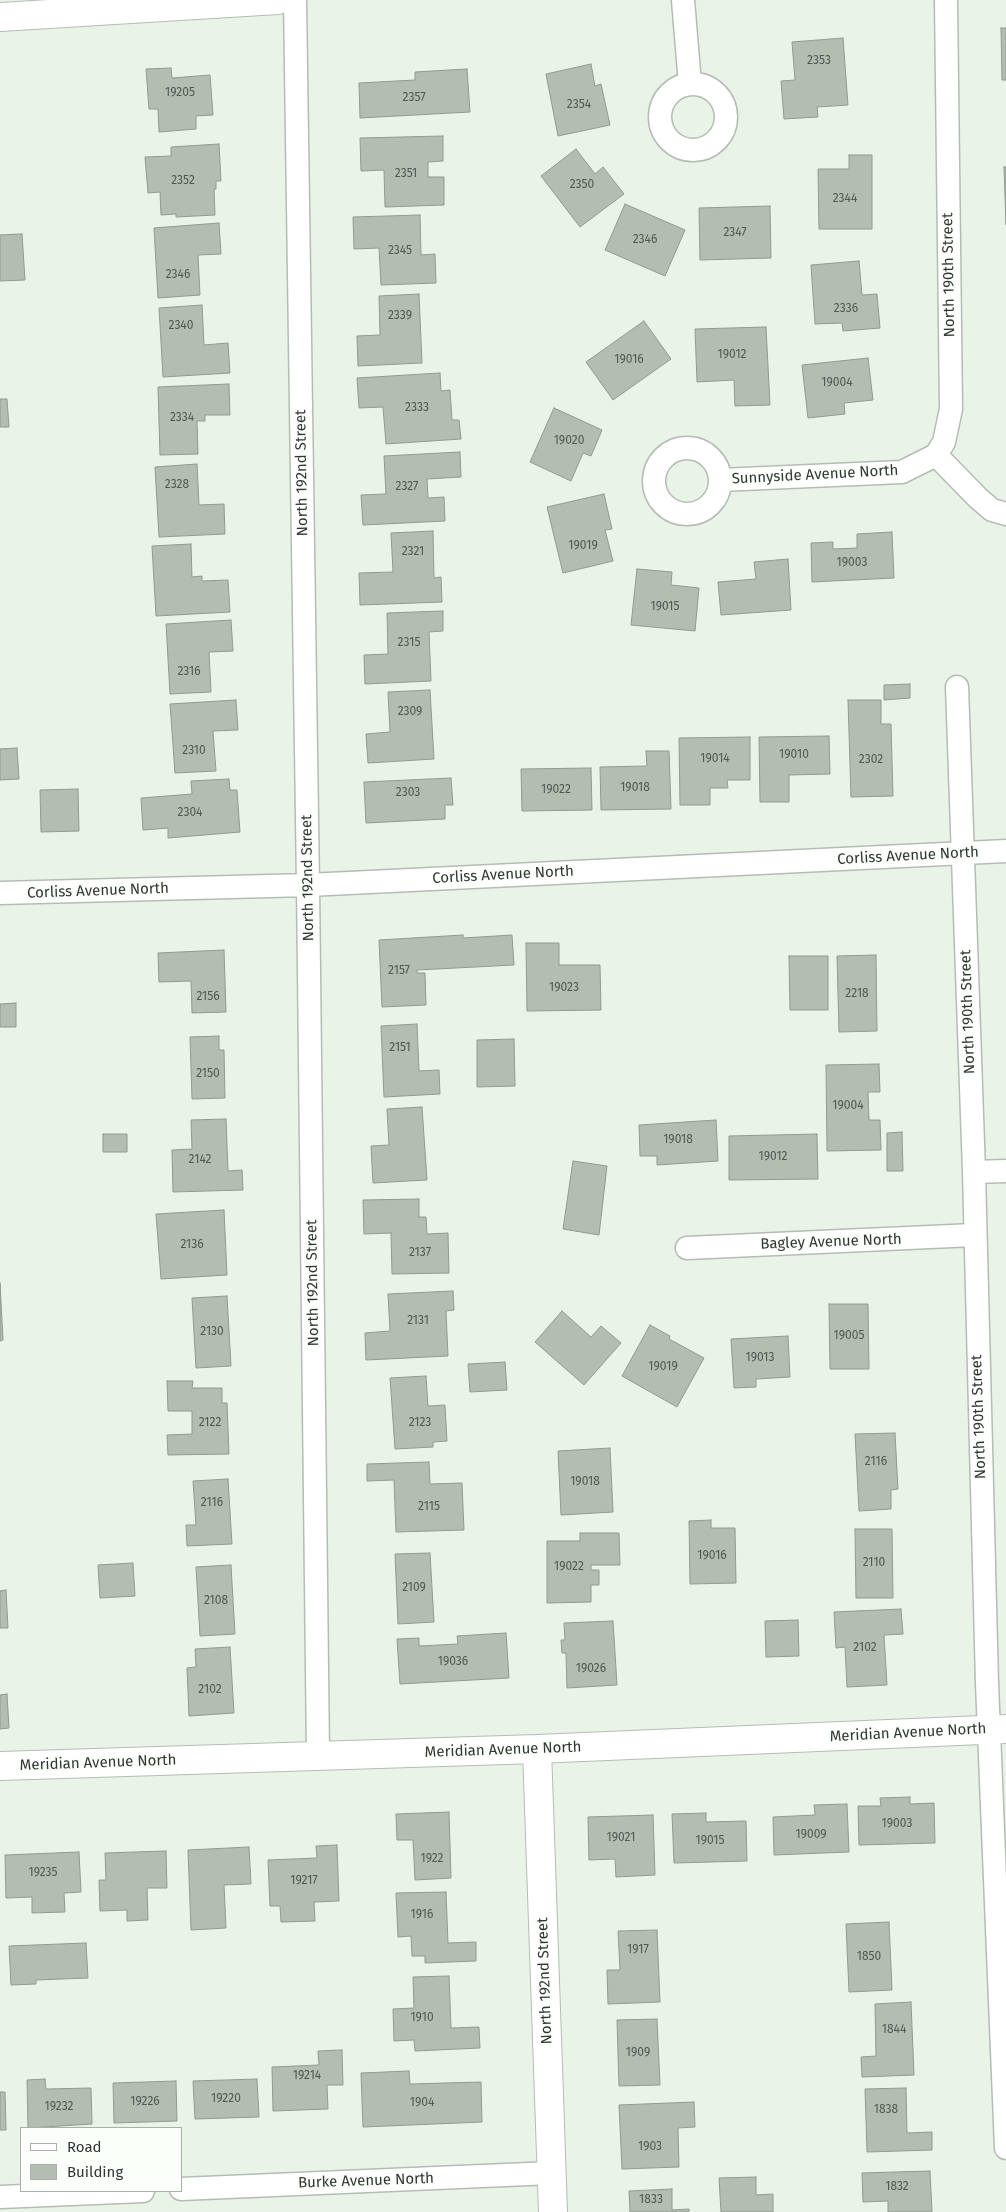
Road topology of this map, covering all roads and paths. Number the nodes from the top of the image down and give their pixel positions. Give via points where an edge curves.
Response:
1 (278, 0) edge
2 (294, 0) edge
3 (683, 0) edge
4 (946, 0) edge
5 (0, 17) edge
6 (690, 84) dead end
7 (936, 454) junction
8 (720, 480) dead end
9 (1006, 514) edge
10 (957, 687) dead end
11 (1006, 851) edge
12 (962, 854) junction
13 (308, 885) junction
14 (0, 893) edge
15 (1006, 1171) edge
16 (974, 1172) junction
17 (974, 1235) junction
18 (687, 1248) dead end
19 (997, 1729) edge
20 (537, 1749) junction
21 (318, 1756) junction
22 (0, 1766) edge
23 (1006, 2148) edge
24 (552, 2173) junction
25 (182, 2189) edge
26 (119, 2192) edge
27 (0, 2197) edge
28 (553, 2212) edge

1 - 5 street
2 - 13 street, North 192nd Street
3 - 6 street
4 - 7 street, North 190th Street via 951,409 944,442
7 - 8 street, Sunnyside Avenue North via 902,472
7 - 9 street via 978,498 992,510
10 - 12 street, North 190th Street
11 - 12 street, Corliss Avenue North
12 - 13 street, Corliss Avenue North
12 - 16 street, North 190th Street
13 - 14 street, Corliss Avenue North
13 - 21 street, North 192nd Street
15 - 16 street
16 - 17 street, North 190th Street
17 - 18 street, Bagley Avenue North
17 - 19 street, North 190th Street
19 - 20 street, Meridian Avenue North
19 - 23 street, North 190th Street
20 - 21 street, Meridian Avenue North
20 - 24 street, North 192nd Street
21 - 22 street, Meridian Avenue North
24 - 25 street, Burke Avenue North
24 - 28 street, North 192nd Street
26 - 27 street

